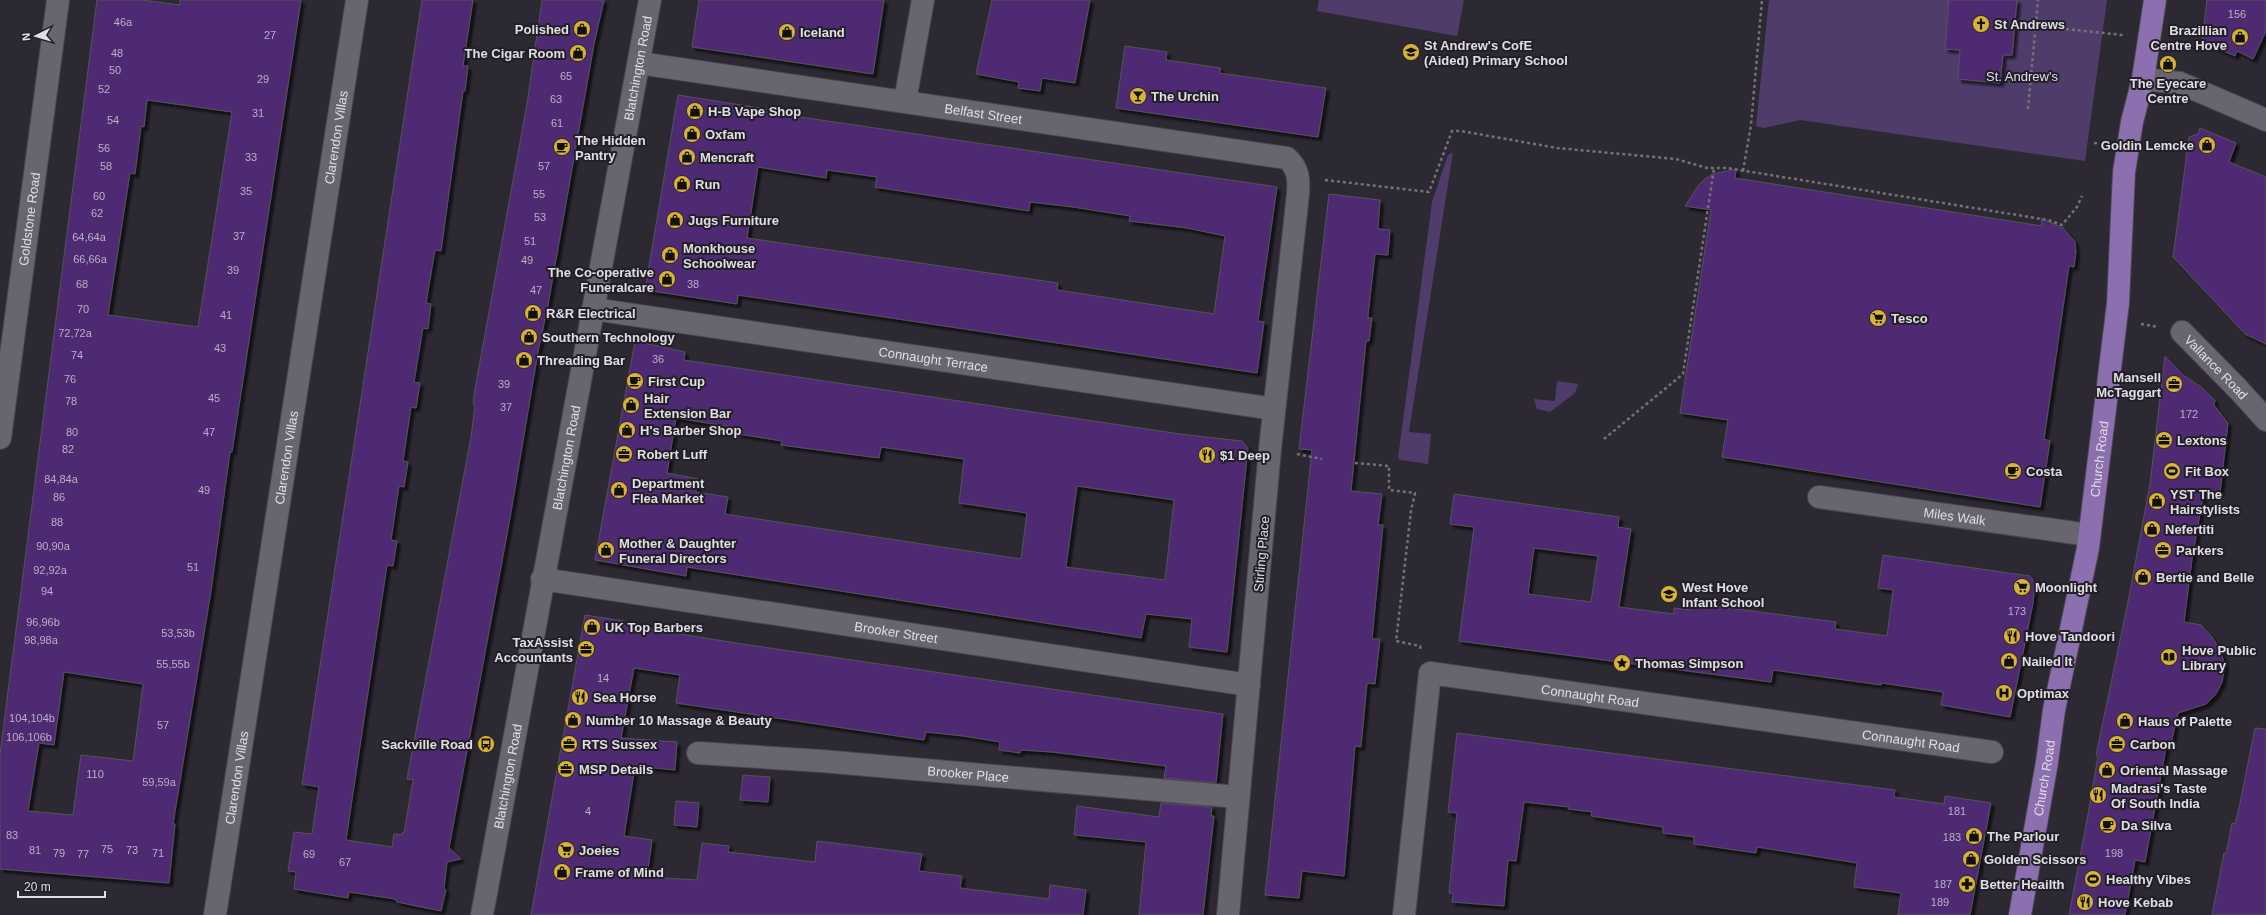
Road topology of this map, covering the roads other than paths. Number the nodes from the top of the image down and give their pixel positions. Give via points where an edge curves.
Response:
1 (58, 0) edge
2 (358, 0) edge
3 (650, 0) edge
4 (923, 0) edge
5 (2155, 0) edge
6 (639, 63) junction
7 (2143, 79) junction
8 (904, 101) junction
9 (2266, 120) edge
10 (1298, 186) joint
11 (593, 309) junction
12 (2182, 332) road end
13 (1274, 409) junction
14 (2266, 420) edge
15 (0, 438) edge
16 (1819, 497) dead end
17 (2089, 535) junction
18 (542, 578) junction
19 (1249, 685) junction
20 (1992, 752) dead end
21 (698, 753) dead end
22 (1238, 797) junction
23 (215, 915) edge
24 (482, 915) edge
25 (1228, 915) edge
26 (1404, 915) edge
27 (2020, 915) edge

1 - 15 street, Goldstone Road
2 - 23 street, Clarendon Villas
3 - 6 street, Blatchington Road
4 - 8 street
5 - 7 main road, Church Road
6 - 8 street, Belfast Street
6 - 11 street, Blatchington Road
7 - 9 street via 2180,83
7 - 17 main road, Church Road via 2132,122 2124,172 2116,318
8 - 10 street, Belfast Street via 1288,158 1293,164
10 - 13 street, Stirling Place
11 - 13 street, Connaught Terrace
11 - 18 street, Blatchington Road
12 - 14 street, Vallance Road
13 - 19 street, Stirling Place
16 - 17 street, Miles Walk
17 - 27 main road, Church Road via 2054,710
18 - 19 street, Brooker Street
18 - 24 street, Blatchington Road
19 - 22 street, Stirling Place
20 - 26 street, Connaught Road via 1430,673
21 - 22 street, Brooker Place
22 - 25 street, Stirling Place

